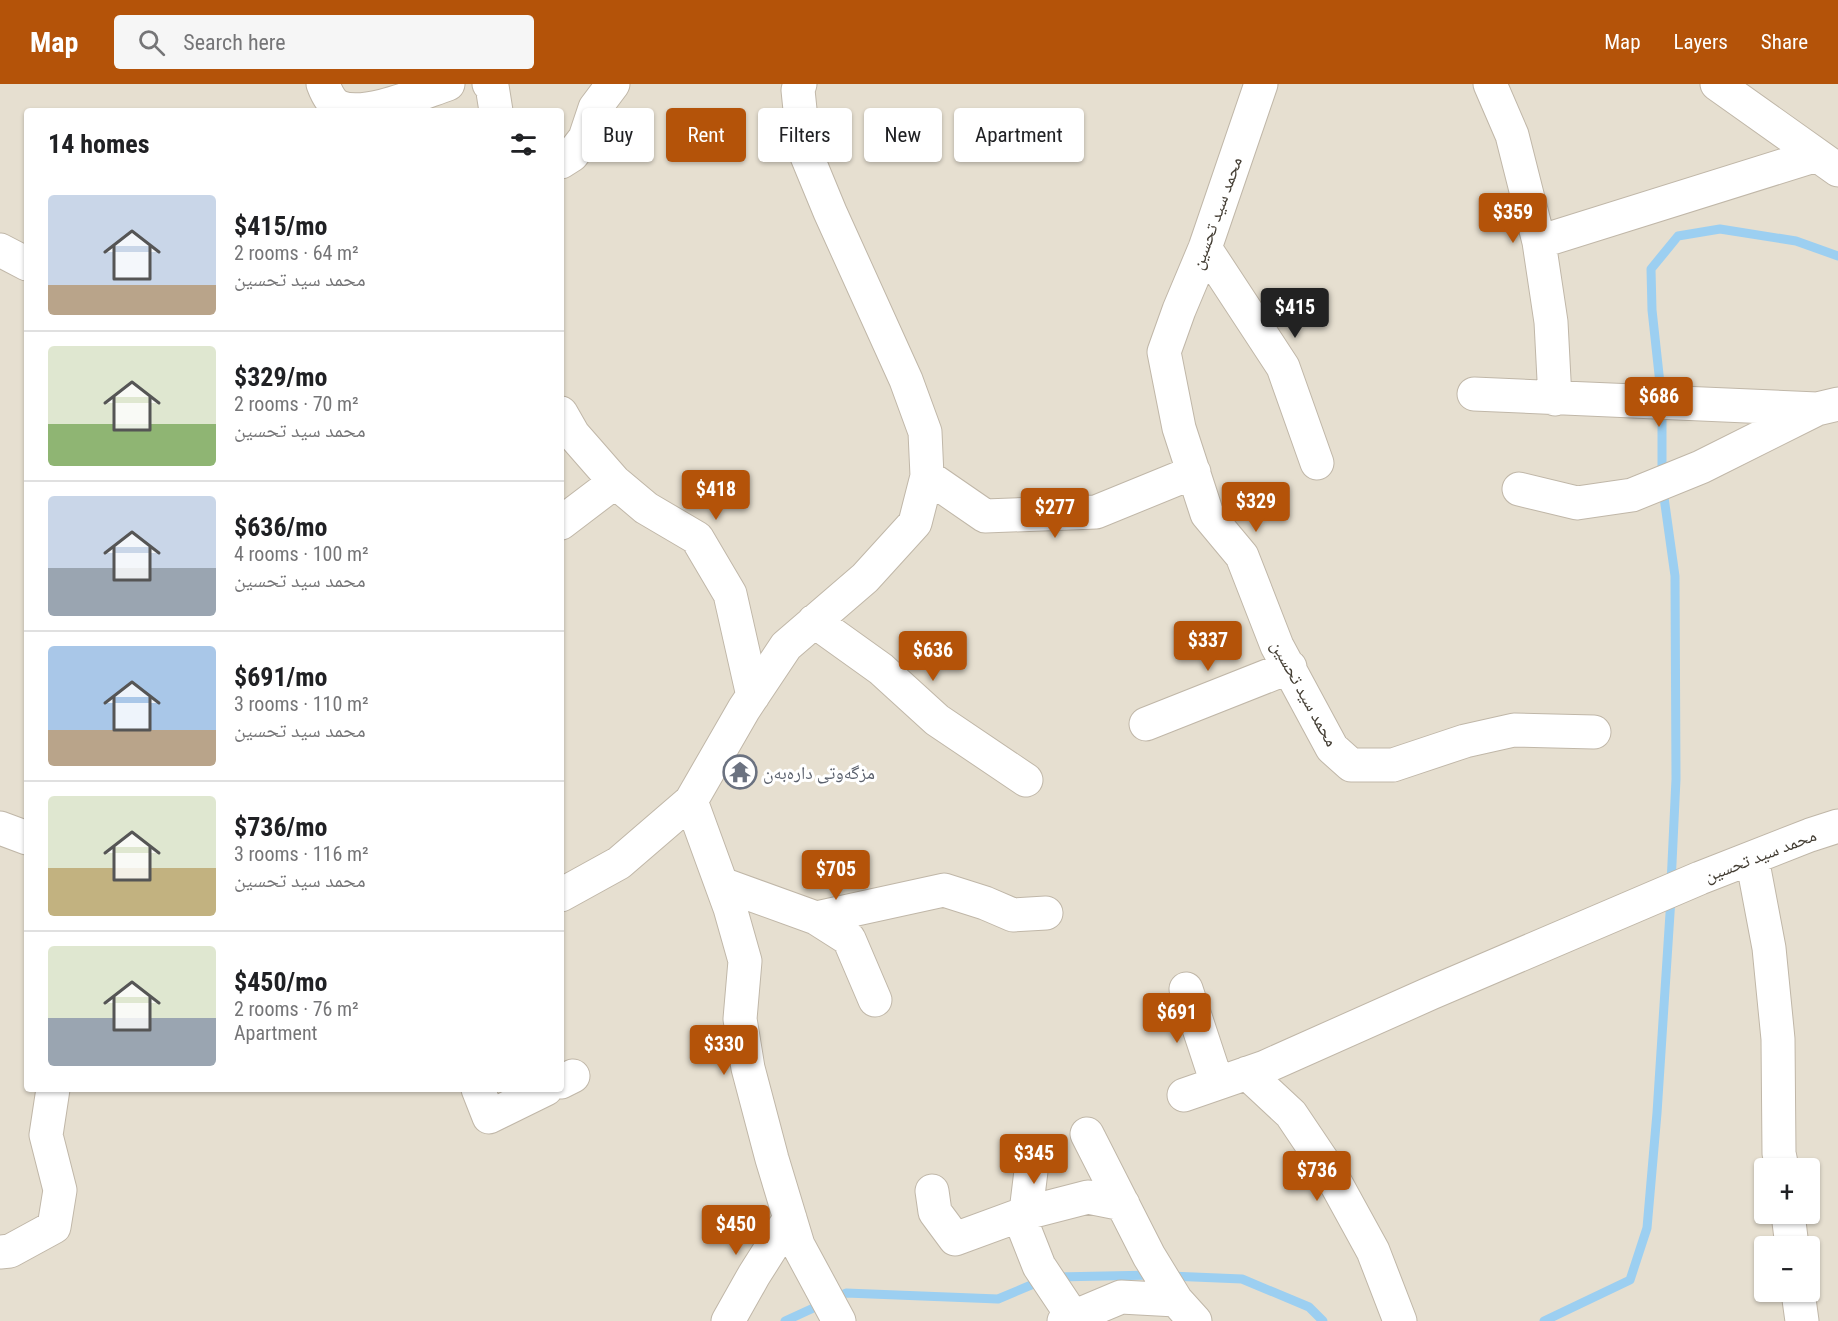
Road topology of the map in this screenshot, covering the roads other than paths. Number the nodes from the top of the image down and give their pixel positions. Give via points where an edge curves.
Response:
1 (323, 84) edge
2 (448, 84) edge
3 (489, 84) edge
4 (613, 84) edge
5 (800, 84) edge
6 (1261, 84) edge
7 (1490, 84) edge
8 (1717, 84) edge
9 (345, 108) edge
10 (372, 108) edge
11 (496, 108) edge
12 (564, 160) edge
13 (1828, 162) edge
14 (1539, 242) junction
15 (1205, 248) junction
16 (0, 250) edge
17 (24, 262) edge
18 (1474, 394) dead end
19 (1555, 399) junction
20 (1827, 407) edge
21 (564, 418) edge
22 (1317, 464) dead end
23 (1194, 472) junction
24 (927, 476) junction
25 (615, 482) junction
26 (1519, 489) dead end
27 (564, 521) edge
28 (814, 621) junction
29 (1290, 668) junction
30 (753, 696) junction
31 (1146, 724) dead end
32 (1594, 732) dead end
33 (1026, 780) dead end
34 (692, 801) junction
35 (1838, 826) edge
36 (0, 828) edge
37 (24, 837) edge
38 (1752, 858) junction
39 (722, 884) junction
40 (564, 893) edge
41 (1046, 914) dead end
42 (816, 918) junction
43 (1186, 989) dead end
44 (875, 1000) dead end
45 (1232, 1078) junction
46 (53, 1092) edge
47 (479, 1092) edge
48 (539, 1092) edge
49 (1184, 1095) dead end
50 (1087, 1134) dead end
51 (1780, 1158) edge
52 (1031, 1172) dead end
53 (932, 1191) dead end
54 (1123, 1204) junction
55 (1026, 1213) junction
56 (790, 1218) junction
57 (0, 1252) edge
58 (1799, 1302) edge
59 (1186, 1310) edge
60 (1069, 1319) edge
61 (728, 1321) edge
62 (839, 1321) edge
63 (1400, 1321) edge
64 (1802, 1321) edge

1 - 9 street via 337,106
2 - 10 street
3 - 11 street
4 - 12 street via 595,108 585,138
5 - 24 street via 804,149 906,380 925,432
6 - 15 street, محمد سید تحسین
7 - 14 street via 1512,135
8 - 13 street
13 - 14 street
14 - 19 street via 1551,322
15 - 22 street via 1283,367
15 - 23 street, محمد سید تحسین via 1164,352 1179,428
16 - 17 street
18 - 19 street
19 - 20 street
20 - 26 street via 1632,495 1577,503
21 - 25 street
23 - 24 street via 1096,512 985,516
23 - 29 street, محمد سید تحسین via 1207,514 1242,556 1276,645
24 - 28 street via 915,523 866,578
25 - 27 street
25 - 30 street via 646,508 697,538 730,594
28 - 30 street via 786,646
28 - 33 street via 881,669 937,720
29 - 31 street
29 - 32 street, محمد سید تحسین via 1332,748 1351,765 1393,765 1465,741 1514,730
30 - 34 street
34 - 39 street
34 - 40 street via 619,863
35 - 38 street, محمد سید تحسین
36 - 37 street
38 - 45 street, محمد سید تحسین
38 - 51 street via 1769,948 1778,1040
39 - 42 street
39 - 56 street via 745,961 740,1018 748,1068
41 - 42 street via 1012,915 944,890
42 - 44 street via 849,939
43 - 45 street
45 - 49 street, محمد سید تحسین
45 - 63 street via 1291,1114 1373,1251
46 - 57 street via 46,1135 60,1190 54,1227 10,1251
47 - 48 street via 489,1116
50 - 54 street
52 - 55 street
53 - 55 street via 935,1212 954,1239
54 - 55 street via 1088,1197
54 - 59 street via 1149,1256
55 - 60 street via 1024,1227 1039,1266
56 - 61 street
56 - 62 street via 798,1245
58 - 64 street
59 - 60 street via 1121,1297

